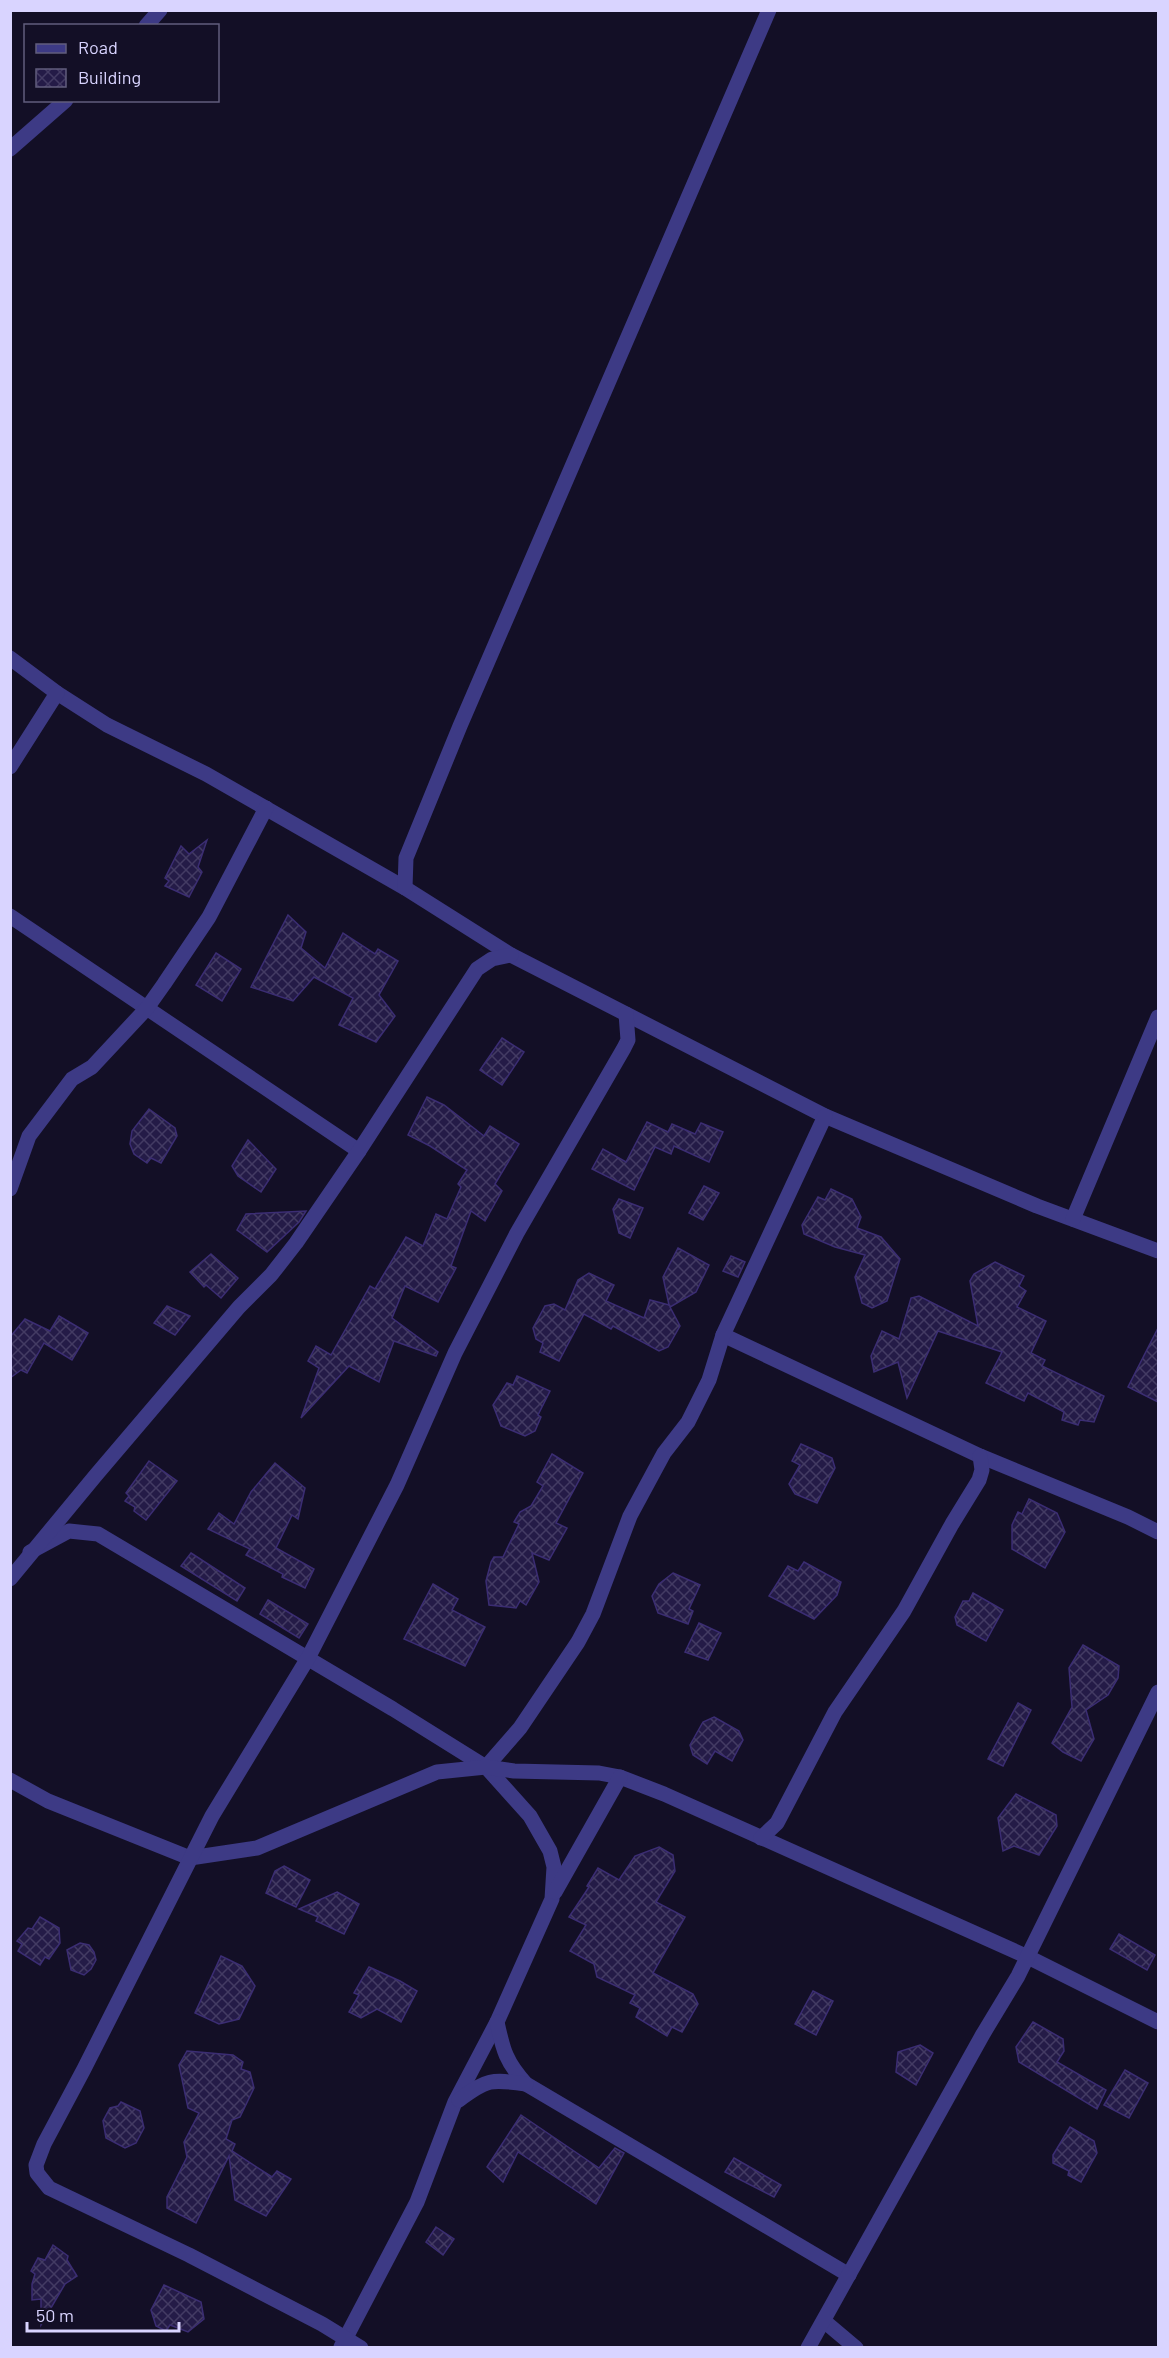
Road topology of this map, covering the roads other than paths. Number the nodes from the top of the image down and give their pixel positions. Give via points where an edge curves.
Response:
1 (160, 10) edge
2 (769, 10) edge
3 (148, 24) edge
4 (64, 102) edge
5 (10, 149) edge
6 (10, 658) edge
7 (57, 693) junction
8 (10, 767) edge
9 (266, 808) junction
10 (405, 888) junction
11 (10, 916) edge
12 (511, 955) junction
13 (147, 1008) junction
14 (627, 1014) junction
15 (1158, 1017) edge
16 (825, 1116) junction
17 (359, 1151) junction
18 (10, 1189) edge
19 (1073, 1220) junction
20 (1158, 1251) edge
21 (723, 1335) junction
22 (980, 1456) junction
23 (1158, 1532) edge
24 (30, 1552) junction
25 (10, 1579) edge
26 (308, 1658) junction
27 (1158, 1692) edge
28 (486, 1767) junction
29 (620, 1777) junction
30 (10, 1780) edge
31 (761, 1838) junction
32 (190, 1858) junction
33 (552, 1899) junction
34 (1028, 1957) junction
35 (497, 2022) junction
36 (1158, 2022) edge
37 (526, 2084) junction
38 (455, 2102) junction
39 (849, 2275) junction
40 (824, 2321) junction
41 (343, 2343) edge
42 (361, 2348) edge
43 (808, 2348) edge
44 (856, 2348) edge

1 - 3 street
2 - 10 street via 460,726 406,858
4 - 5 street
6 - 7 street
7 - 8 street
7 - 9 street via 107,725
9 - 10 street
9 - 13 street via 208,917
10 - 12 street
11 - 13 street
12 - 14 street
12 - 17 street via 492,959 477,969
13 - 17 street
13 - 18 street via 92,1067 72,1079 29,1136
14 - 16 street
14 - 26 street via 628,1040 517,1233 455,1353 397,1485
15 - 19 street
16 - 19 street
16 - 21 street
17 - 24 street via 271,1275 239,1307
19 - 20 street
21 - 22 street
21 - 28 street via 709,1380 688,1422 664,1453 630,1516 578,1642 520,1728
22 - 23 street
22 - 31 street via 980,1480 904,1611 835,1712 777,1823
24 - 25 street
24 - 26 street via 69,1531 98,1534
26 - 28 street
26 - 32 street
27 - 34 street
28 - 29 street
28 - 32 street via 437,1772 257,1848
28 - 33 street via 530,1816 550,1851 554,1867
29 - 31 street
29 - 33 street
30 - 32 street via 48,1801
31 - 34 street
32 - 41 street via 44,2144 37,2173 49,2188 321,2324
33 - 35 street
34 - 36 street
34 - 39 street
35 - 37 street via 503,2053
35 - 38 street
37 - 38 street via 490,2081
37 - 39 street
38 - 41 street via 417,2202
39 - 40 street
40 - 43 street
40 - 44 street
41 - 42 street

